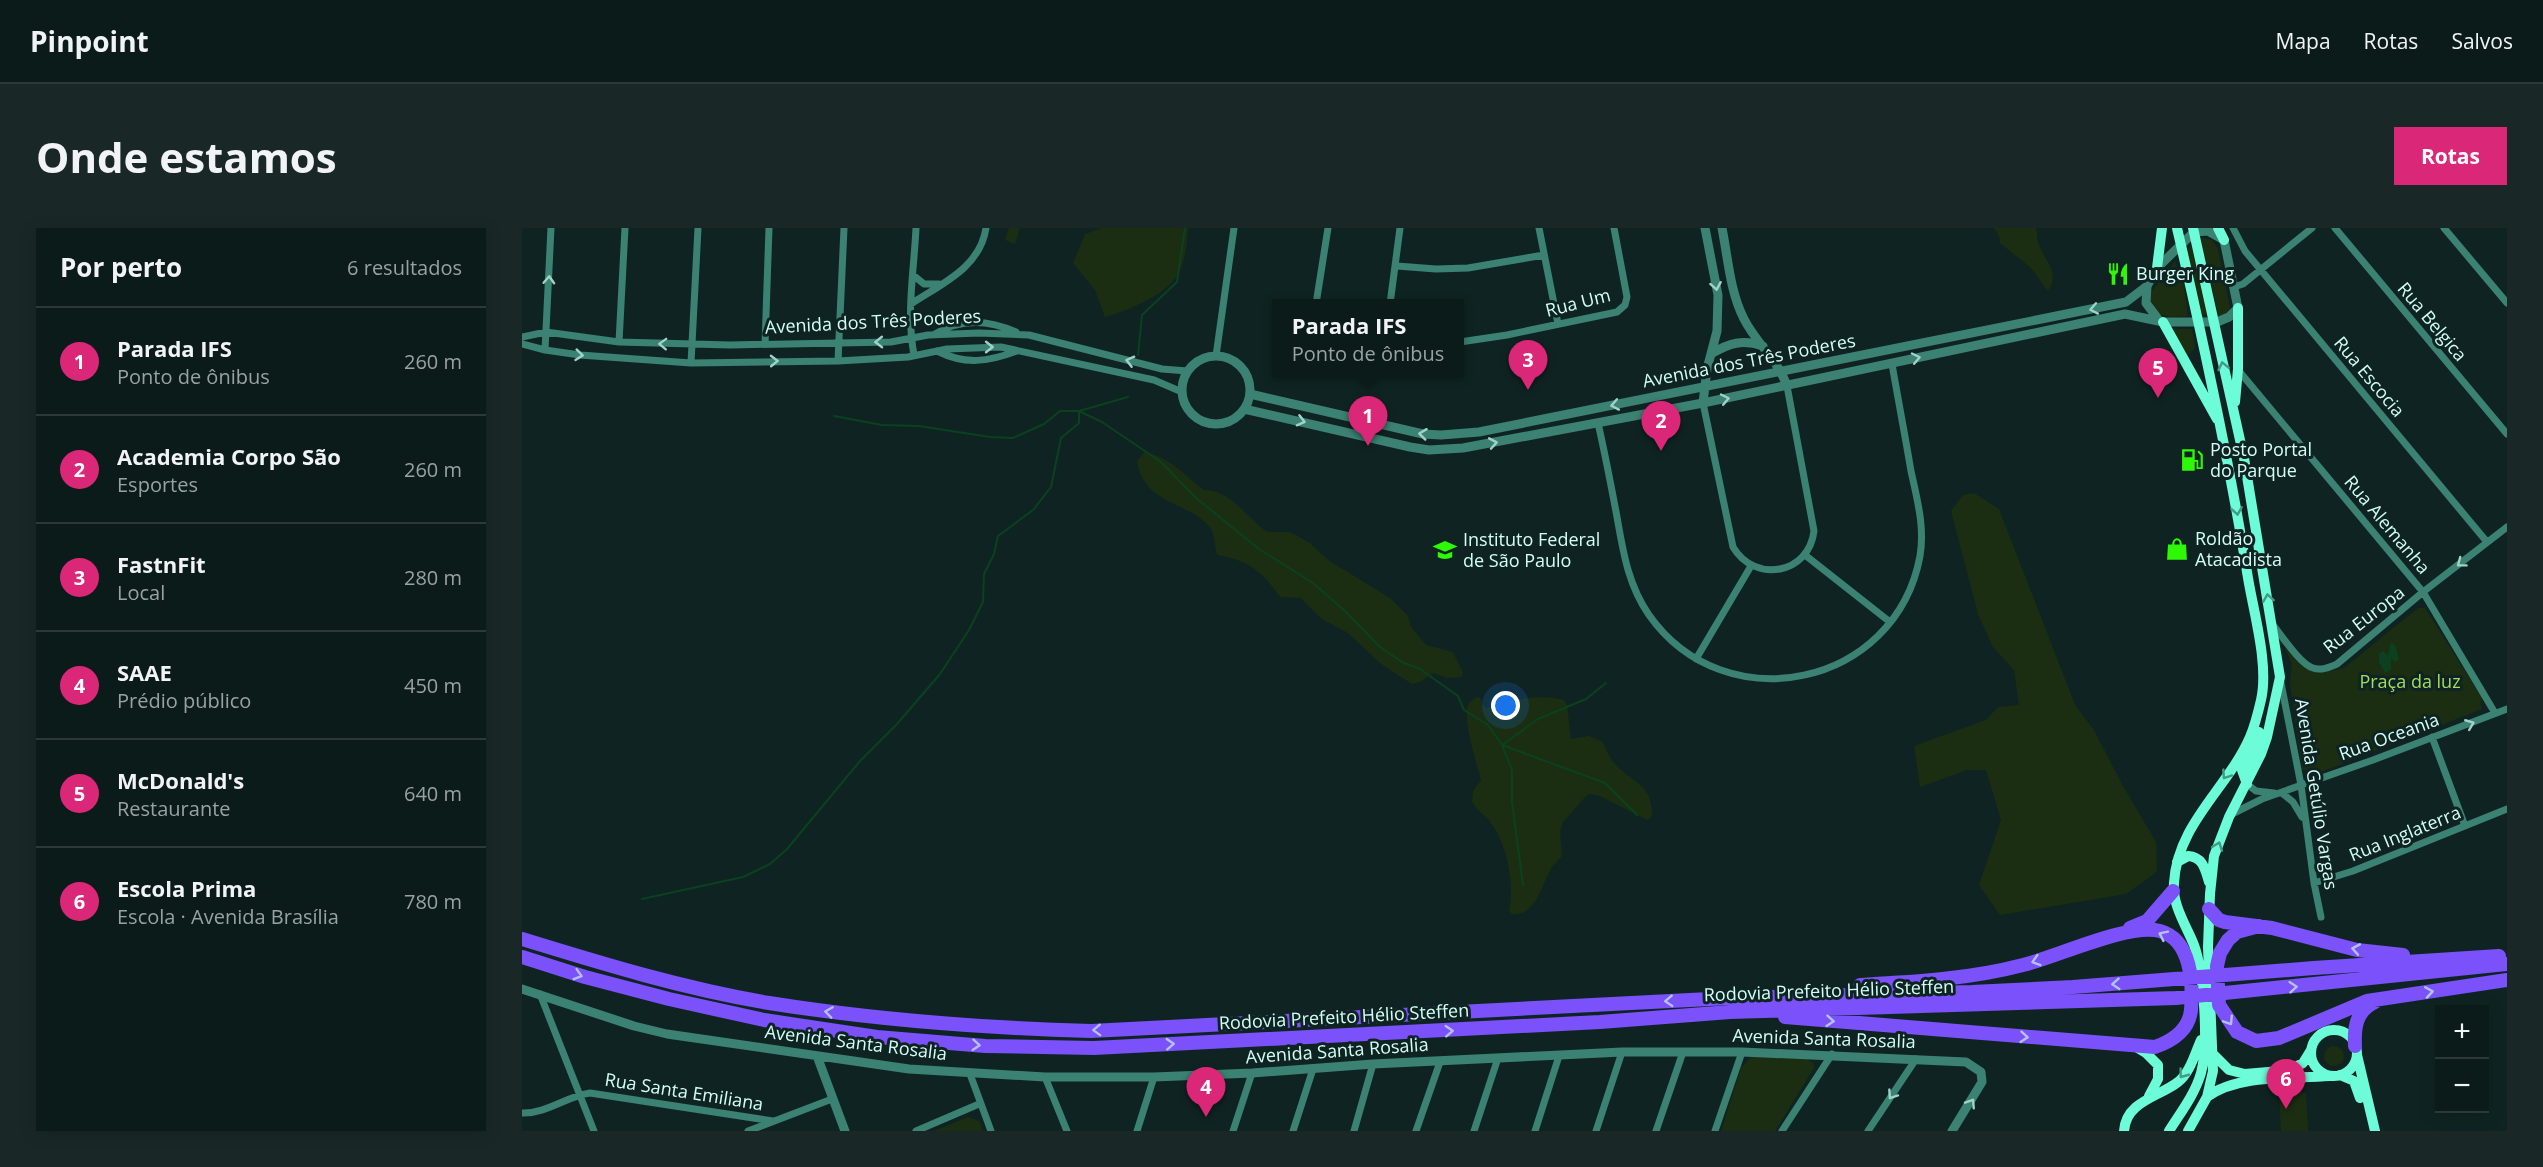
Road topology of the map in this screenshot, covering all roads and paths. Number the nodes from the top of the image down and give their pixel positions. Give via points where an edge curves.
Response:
1 (551, 228) edge
2 (625, 228) edge
3 (698, 228) edge
4 (769, 228) edge
5 (844, 228) edge
6 (916, 228) edge
7 (986, 228) edge
8 (1234, 228) edge
9 (1328, 228) edge
10 (1400, 228) edge
11 (1539, 228) edge
12 (1614, 228) edge
13 (1706, 228) edge
14 (1722, 228) edge
15 (2162, 228) edge
16 (2177, 228) edge
17 (2218, 228) edge
18 (2233, 228) edge
19 (2312, 228) edge
20 (2335, 228) edge
21 (2444, 228) edge
22 (2194, 230) edge
23 (2223, 240) junction
24 (2181, 245) junction
25 (1544, 255) junction
26 (1397, 266) junction
27 (2157, 268) junction
28 (2261, 270) junction
29 (913, 275) junction
30 (941, 284) junction
31 (2147, 286) junction
32 (2234, 287) junction
33 (1318, 299) edge
34 (1391, 299) edge
35 (2507, 303) edge
36 (910, 304) junction
37 (2238, 308) junction
38 (2161, 320) junction
39 (2199, 321) junction
40 (2213, 322) junction
41 (1558, 324) junction
42 (546, 332) junction
43 (969, 333) junction
44 (1008, 333) junction
45 (946, 334) junction
46 (933, 335) junction
47 (1021, 335) junction
48 (522, 337) edge
49 (911, 338) junction
50 (1464, 341) edge
51 (619, 342) junction
52 (837, 343) junction
53 (522, 344) edge
54 (765, 344) junction
55 (692, 345) junction
56 (1766, 347) junction
57 (968, 348) junction
58 (1008, 348) junction
59 (545, 350) junction
60 (947, 350) junction
61 (1019, 350) junction
62 (937, 351) junction
63 (1711, 354) junction
64 (914, 355) junction
65 (1216, 356) junction
66 (838, 361) junction
67 (691, 363) junction
68 (1892, 364) junction
69 (2238, 369) junction
70 (1187, 371) junction
71 (1781, 371) junction
72 (1787, 386) junction
73 (1706, 388) junction
74 (1182, 392) junction
75 (1250, 394) junction
76 (1703, 403) junction
77 (1244, 409) junction
78 (2234, 414) junction
79 (1598, 423) junction
80 (2223, 428) junction
81 (2507, 434) edge
82 (2507, 527) edge
83 (2487, 542) junction
84 (1805, 555) junction
85 (1751, 566) junction
86 (2423, 592) junction
87 (1890, 622) junction
88 (2271, 624) junction
89 (1696, 658) junction
90 (2280, 677) junction
91 (2262, 697) junction
92 (2507, 709) edge
93 (2495, 713) junction
94 (2432, 737) junction
95 (2247, 784) junction
96 (2301, 785) junction
97 (2282, 793) junction
98 (2507, 809) edge
99 (2229, 817) junction
100 (2305, 825) junction
101 (2464, 826) junction
102 (2177, 862) junction
103 (2314, 883) junction
104 (2211, 888) junction
105 (2173, 891) junction
106 (2209, 909) junction
107 (2321, 917) dead end
108 (2259, 926) junction
109 (522, 939) edge
110 (2092, 943) junction
111 (2507, 955) edge
112 (522, 957) edge
113 (2477, 958) junction
114 (2507, 964) edge
115 (2507, 980) edge
116 (522, 989) edge
117 (540, 994) junction
118 (2389, 997) junction
119 (1730, 1005) junction
120 (2204, 1034) junction
121 (2133, 1046) junction
122 (2311, 1049) junction
123 (2356, 1050) junction
124 (1622, 1052) junction
125 (1683, 1052) junction
126 (1742, 1052) junction
127 (1832, 1054) junction
128 (2213, 1054) junction
129 (817, 1056) junction
130 (1559, 1056) junction
131 (1498, 1058) junction
132 (1916, 1059) junction
133 (1440, 1062) junction
134 (1373, 1064) junction
135 (1313, 1069) junction
136 (1252, 1073) junction
137 (970, 1074) junction
138 (2336, 1076) junction
139 (1045, 1077) junction
140 (1154, 1077) junction
141 (579, 1095) junction
142 (2207, 1097) junction
143 (832, 1099) junction
144 (2146, 1100) junction
145 (980, 1104) junction
146 (522, 1113) edge
147 (773, 1120) junction
148 (594, 1131) edge
149 (748, 1131) edge
150 (845, 1131) edge
151 (916, 1131) edge
152 (991, 1131) edge
153 (1067, 1131) edge
154 (1137, 1131) edge
155 (1233, 1131) edge
156 (1293, 1131) edge
157 (1354, 1131) edge
158 (1416, 1131) edge
159 (1474, 1131) edge
160 (1535, 1131) edge
161 (1596, 1131) edge
162 (1656, 1131) edge
163 (1715, 1131) edge
164 (1782, 1131) edge
165 (1868, 1131) edge
166 (1952, 1131) edge
167 (2124, 1131) edge
168 (2169, 1131) edge
169 (2188, 1131) edge
170 (2368, 1131) edge
171 (2375, 1131) edge

42 -> 1 street
2 - 51 street
3 - 55 street
4 - 54 street
5 - 52 street
6 - 29 street
7 - 30 street via 976,257
8 - 65 street
9 - 33 street
10 - 26 street
11 - 25 street
12 - 41 street, Rua Um via 1625,305 1617,312
13 -> 63 street via 1718,295 1718,331
14 - 56 street via 1743,318
15 - 27 main road
16 - 24 main road
17 - 23 main road
18 - 28 street, Rua Escocia via 2239,243
19 - 28 street
20 - 81 street, Rua Belgica
21 - 35 street
22 - 23 street via 2208,231
22 - 24 street, Avenida dos Três Poderes
22 - 40 main road, Avenida Getúlio Vargas
23 - 32 street
24 - 27 street, Avenida dos Três Poderes
24 - 39 main road
25 - 26 street via 1468,268
25 - 41 street
26 - 34 street
27 - 31 street, Avenida dos Três Poderes
28 - 32 street
28 - 83 street, Rua Escocia
29 - 30 street via 927,285
29 - 36 street
30 - 36 street
31 - 38 street via 2146,303
31 -> 71 street, Avenida dos Três Poderes via 2126,302
32 - 37 street
36 - 49 street
37 - 40 street via 2225,320
37 - 69 main road
38 - 39 street, Avenida dos Três Poderes
68 -> 38 street, Avenida dos Três Poderes via 2125,314
38 - 80 main road
39 - 40 street, Avenida dos Três Poderes
39 - 80 main road
78 -> 40 main road, Avenida Getúlio Vargas
41 - 50 street, Rua Um
42 - 48 street, Avenida dos Três Poderes
42 - 51 street, Avenida dos Três Poderes
42 - 59 street
43 - 44 street, Avenida dos Três Poderes
43 - 45 street, Avenida dos Três Poderes
43 - 57 street
44 - 47 street, Avenida dos Três Poderes
44 - 58 street
45 - 46 street, Avenida dos Três Poderes
45 - 60 street
46 - 47 street via 954,324 973,322
46 - 49 street, Avenida dos Três Poderes
70 -> 47 street, Avenida dos Três Poderes via 1162,369
49 -> 52 street, Avenida dos Três Poderes
49 - 64 street
55 -> 51 street, Avenida dos Três Poderes
52 - 54 street, Avenida dos Três Poderes
52 - 66 street
53 - 59 street, Avenida dos Três Poderes
54 - 55 street, Avenida dos Três Poderes
55 - 67 street
56 - 63 street via 1739,342
56 - 71 street
57 -> 58 street, Avenida dos Três Poderes
57 - 60 street, Avenida dos Três Poderes
58 - 61 street, Avenida dos Três Poderes
59 -> 67 street, Avenida dos Três Poderes
60 - 62 street, Avenida dos Três Poderes
61 - 62 street via 981,361 952,359
61 - 74 street, Avenida dos Três Poderes via 1154,381
62 - 64 street, Avenida dos Três Poderes
63 - 73 street
64 - 66 street, Avenida dos Três Poderes
65 - 70 street via 1195,363
65 - 75 street via 1227,358 1245,372
67 -> 66 street, Avenida dos Três Poderes
68 - 72 street, Avenida dos Três Poderes
68 - 87 street via 1922,528 1913,581
69 - 78 main road
69 - 86 street, Rua Alemanha
70 - 74 street
71 - 72 street
71 - 73 street, Avenida dos Três Poderes
76 -> 72 street, Avenida dos Três Poderes
72 - 84 street via 1814,524
73 -> 75 street, Avenida dos Três Poderes via 1496,429 1441,435 1407,431
73 - 76 street
74 - 77 street via 1190,411 1207,423 1228,422
75 - 77 street
76 - 79 street, Avenida dos Três Poderes
76 - 85 street via 1731,541
77 -> 79 street, Avenida dos Três Poderes via 1429,450 1463,448
88 -> 78 main road, Avenida Getúlio Vargas
79 - 89 street via 1634,588 1657,626
80 -> 91 main road via 2258,638
82 - 83 street, Rua Europa
83 -> 86 street, Rua Europa
84 - 85 street via 1777,571
84 - 87 street
85 - 89 street
86 - 88 street, Rua Europa via 2337,664 2321,669 2305,663
86 - 93 street, Rua Alemanha
87 - 89 street via 1867,646 1845,661 1794,678 1743,677
88 - 90 main road, Avenida Getúlio Vargas
90 - 95 main road, Avenida Getúlio Vargas via 2267,737
90 - 96 street, Avenida Getúlio Vargas
91 - 95 main road via 2265,713 2242,770
91 -> 102 main road via 2250,737 2184,841
92 - 93 street, Rua Oceania
94 -> 93 street, Rua Oceania
94 - 96 street, Rua Oceania
94 - 101 street
95 - 97 street via 2256,791
95 - 99 main road, Avenida Getúlio Vargas
96 - 97 street, Rua Oceania
96 - 100 street, Avenida Getúlio Vargas
97 - 99 street, Rua Oceania via 2241,808
97 - 100 street via 2293,802
98 - 101 street, Rua Inglaterra
104 -> 99 main road, Avenida Getúlio Vargas via 2214,856
100 - 103 street, Avenida Getúlio Vargas
101 - 103 street, Rua Inglaterra
102 - 104 main road via 2188,856 2198,859
102 - 105 main road
103 - 107 street, Avenida Getúlio Vargas
104 - 106 main road, Avenida Getúlio Vargas
105 - 110 highway via 2147,921
105 - 120 main road via 2201,973
106 - 108 highway via 2225,922
106 - 128 main road, Avenida Getúlio Vargas
113 -> 108 highway via 2357,950
108 -> 118 highway via 2238,932 2229,940 2217,966 2220,1005 2237,1032 2256,1041 2279,1038 2361,1003
119 -> 109 highway, Rodovia Prefeito Hélio Steffen via 1091,1031 989,1028 887,1020 767,1003 662,979
110 -> 119 highway via 2022,966 1945,979 1812,987
121 -> 110 highway via 2155,1047 2176,1037 2184,1028 2191,1011 2188,962 2178,944 2159,931 2138,931
111 - 113 highway
112 -> 119 highway, Rodovia Prefeito Hélio Steffen via 648,994 764,1020 878,1037 985,1046 1104,1047 1588,1023
113 -> 119 highway, Rodovia Prefeito Hélio Steffen
119 -> 114 highway, Rodovia Prefeito Hélio Steffen via 2176,998
118 -> 115 highway
116 - 117 street, Avenida Santa Rosalia
117 - 129 street, Avenida Santa Rosalia via 667,1034
117 - 141 street
118 - 123 highway via 2369,1005 2359,1015
119 -> 121 highway
120 -> 144 main road via 2178,1082
120 - 168 main road via 2201,1074
121 - 144 main road via 2158,1065 2158,1079
122 - 123 main road via 2318,1036 2332,1030 2346,1034
122 - 128 main road via 2303,1064 2290,1070 2245,1074 2229,1070
122 - 138 main road via 2313,1064 2324,1074
123 - 138 main road via 2349,1071
123 - 171 main road
124 - 125 street, Avenida Santa Rosalia
124 - 130 street, Avenida Santa Rosalia
124 - 161 street
125 - 126 street, Avenida Santa Rosalia
125 - 162 street
126 - 127 street, Avenida Santa Rosalia
126 - 163 street
127 - 132 street, Avenida Santa Rosalia
127 - 164 street
128 - 142 main road, Avenida Getúlio Vargas
129 - 137 street, Avenida Santa Rosalia
129 - 143 street
130 - 131 street, Avenida Santa Rosalia
130 - 160 street
131 - 133 street, Avenida Santa Rosalia
131 - 159 street
132 -> 165 street
166 -> 132 street, Avenida Santa Rosalia via 1979,1091 1981,1072 1966,1062
133 - 134 street, Avenida Santa Rosalia
133 - 158 street
134 - 135 street, Avenida Santa Rosalia
134 - 157 street
135 - 136 street, Avenida Santa Rosalia
135 - 156 street
136 - 140 street, Avenida Santa Rosalia
136 - 155 street
137 - 139 street, Avenida Santa Rosalia
137 - 145 street
138 - 142 main road via 2241,1082
138 - 170 main road via 2349,1077 2358,1087
139 - 140 street, Avenida Santa Rosalia
139 - 153 street
140 - 154 street
141 - 146 street, Rua Santa Emiliana via 539,1112
141 - 147 street, Rua Santa Emiliana via 601,1094
141 - 148 street
142 - 169 main road, Avenida Getúlio Vargas
143 - 147 street
143 - 150 street
144 - 167 main road via 2130,1113
145 - 151 street
145 - 152 street
147 - 149 street

